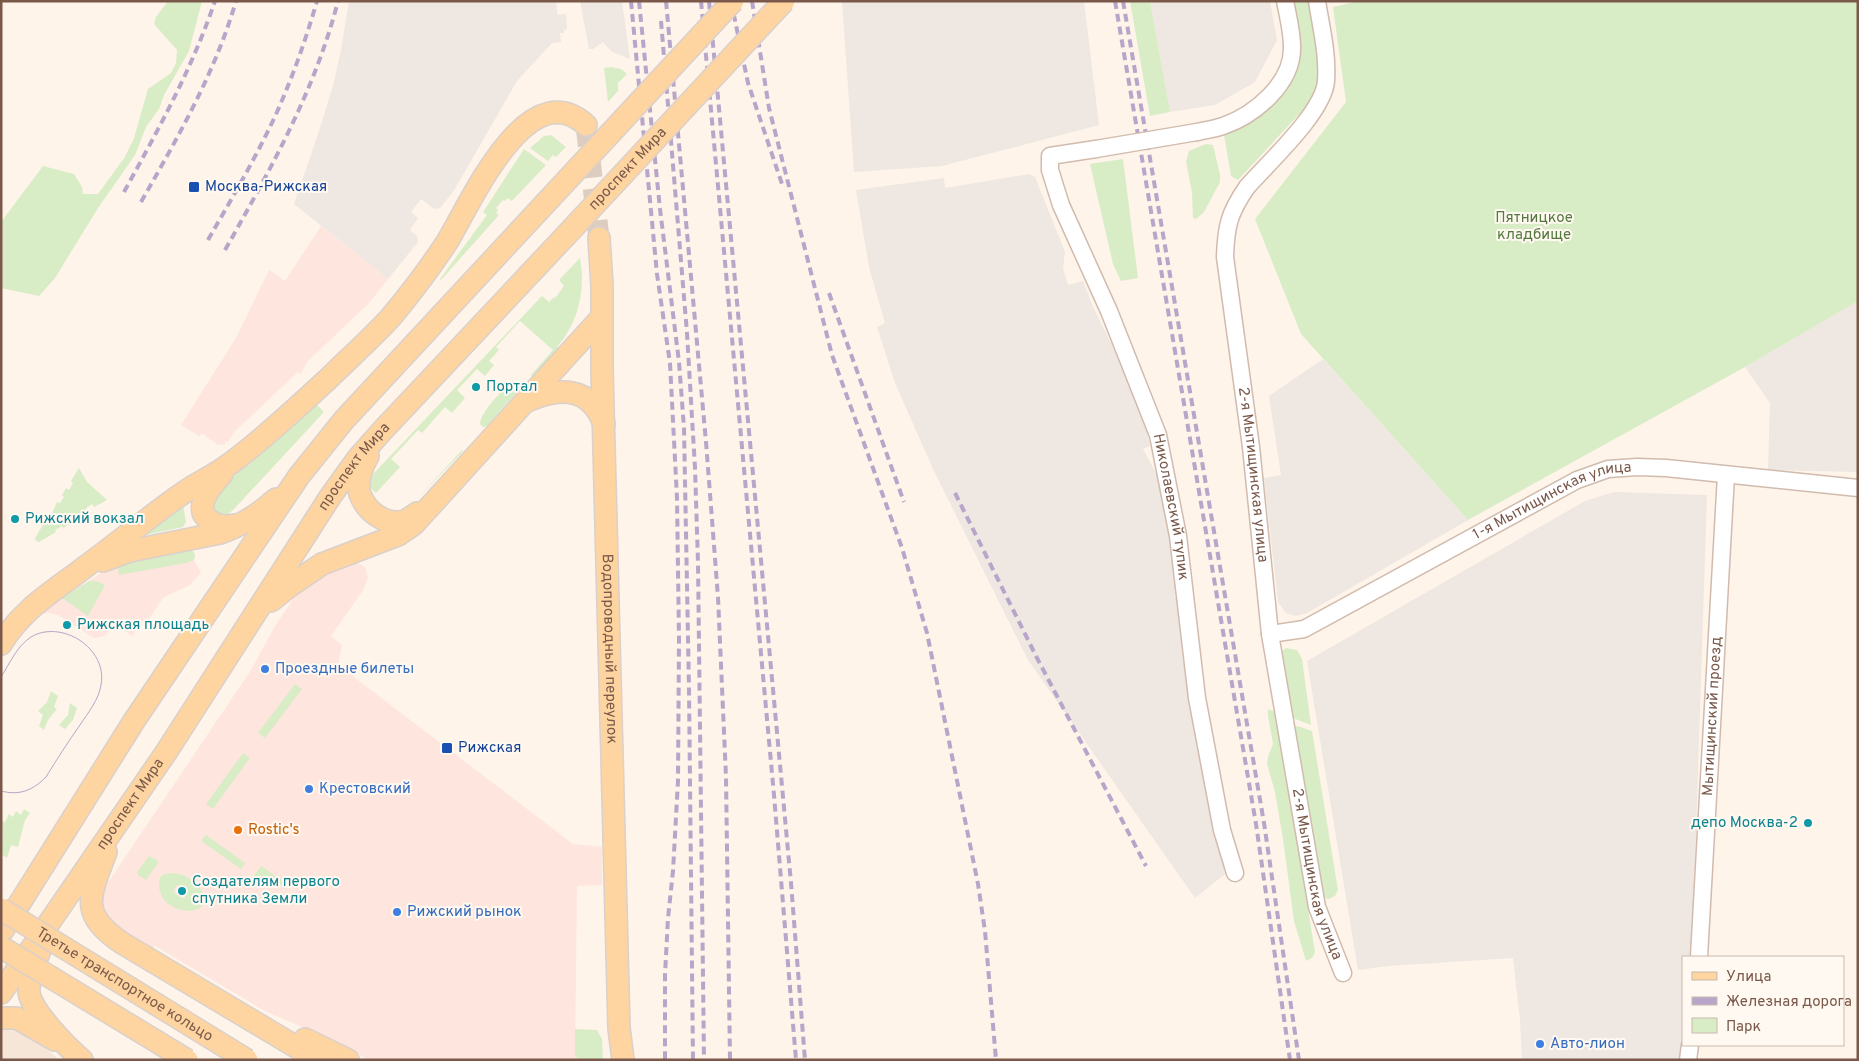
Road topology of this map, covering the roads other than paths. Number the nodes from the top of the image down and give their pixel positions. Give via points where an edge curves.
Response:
1 (733, 1) edge
2 (784, 1) edge
3 (1285, 1) edge
4 (1317, 1) edge
5 (586, 125) dead end
6 (599, 238) tunnel mouth
7 (601, 318) junction
8 (525, 402) junction
9 (605, 425) junction
10 (382, 430) junction
11 (230, 464) junction
12 (1726, 474) junction
13 (299, 476) junction
14 (1858, 488) edge
15 (438, 498) junction
16 (247, 521) junction
17 (84, 568) junction
18 (244, 633) junction
19 (1270, 634) junction
20 (1, 644) edge
21 (114, 829) junction
22 (1235, 873) dead end
23 (1, 909) edge
24 (49, 924) junction
25 (1, 933) edge
26 (1, 947) edge
27 (1699, 956) edge
28 (1343, 973) dead end
29 (1, 993) edge
30 (240, 1013) junction
31 (1, 1018) edge
32 (1690, 1046) edge
33 (75, 1054) edge
34 (187, 1060) edge
35 (248, 1060) edge
36 (318, 1060) edge
37 (348, 1060) edge
38 (623, 1060) edge
39 (1688, 1060) edge

1 - 13 main road, bridge via 344,420
2 - 10 main road, проспект Мира, bridge
3 - 22 street, Николаевский тупик, bridge via 1292,48 1290,61 1282,80 1255,110 1222,127 1050,156 1050,170 1061,205 1158,435 1178,536 1196,698 1222,830
4 - 19 street, 2-я Мытищинская улица via 1325,54 1324,93 1307,120 1247,187 1230,216 1226,236 1225,258 1251,448
5 - 11 main road via 567,113 548,114 534,118 516,134 486,175 436,259 389,319 304,401
6 - 7 main road, Водопроводный переулок
7 - 8 main road
7 - 9 main road, Водопроводный переулок
8 - 9 main road via 558,391 573,392 597,408
8 - 15 main road
9 - 38 main road, Водопроводный переулок
10 - 15 main road via 365,460 359,484 360,494 369,509 379,517 405,521
10 - 18 main road, проспект Мира via 330,497
11 - 16 main road via 207,494 203,513 218,526
11 - 17 main road via 188,490
12 - 14 street, 1-я Мытищинская улица
12 - 19 street, 1-я Мытищинская улица via 1637,467 1608,469 1593,474 1304,629
12 - 27 street, Мытищинский проезд
13 - 16 main road
13 - 25 main road via 134,722
15 - 18 main road via 414,524 398,535 322,564 291,585
16 - 17 main road via 234,529 122,553
17 - 20 main road via 44,596
18 - 21 main road, проспект Мира
19 - 28 street, 2-я Мытищинская улица via 1317,907
21 - 24 main road, проспект Мира
21 - 30 main road via 91,905 98,923 122,943
23 - 35 main road, Третье транспортное кольцо, bridge
24 - 29 main road, проспект Мира
24 - 33 main road via 29,990 37,1010
26 - 34 main road, Третье транспортное кольцо, bridge
30 - 36 main road
30 - 37 main road
31 - 33 main road via 23,1021
32 - 39 street

